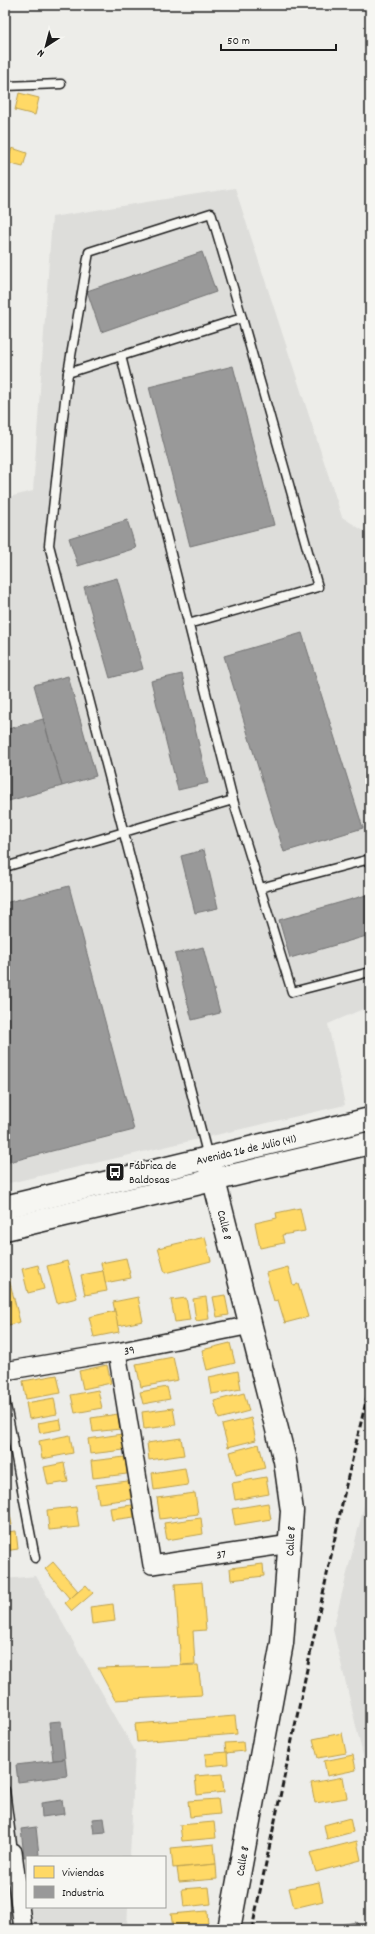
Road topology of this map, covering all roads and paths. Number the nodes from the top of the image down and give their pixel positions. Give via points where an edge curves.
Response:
1 (61, 84) dead end
2 (5, 86) edge
3 (242, 318) junction
4 (121, 356) junction
5 (68, 373) junction
6 (188, 624) junction
7 (233, 800) junction
8 (124, 832) junction
9 (370, 859) edge
10 (5, 867) edge
11 (260, 888) junction
12 (370, 972) edge
13 (370, 1119) edge
14 (370, 1143) edge
15 (208, 1158) junction
16 (213, 1180) junction
17 (5, 1207) edge
18 (5, 1229) edge
19 (251, 1325) junction
20 (117, 1352) junction
21 (5, 1371) edge
22 (5, 1400) edge
23 (290, 1544) junction
24 (35, 1558) dead end
25 (5, 1790) edge
26 (13, 1852) joint
27 (22, 1883) edge
28 (23, 1929) edge
29 (229, 1929) edge

1 - 2 lane
3 - 4 lane
3 - 5 lane via 211,213 89,252
3 - 6 lane via 318,587
4 - 5 lane
4 - 6 lane
5 - 8 lane via 49,545
6 - 7 lane
7 - 8 lane
7 - 11 lane
8 - 10 lane
8 - 15 lane
9 - 11 lane
11 - 12 lane via 292,992
13 - 15 street, Avenida 26 de Julio (41)
14 - 16 street, Avenida 26 de Julio (41)
15 - 16 street, Calle 8
15 - 17 street, Avenida 26 de Julio (41)
16 - 18 street, Avenida 26 de Julio (41)
16 - 19 street, Calle 8
19 - 20 street, 39
19 - 23 street, Calle 8 via 285,1461 292,1511
20 - 21 street, 39
20 - 23 street, 37 via 152,1565
22 - 24 lane
23 - 29 street, Calle 8 via 282,1643
25 - 26 lane
26 - 27 street
27 - 28 street

